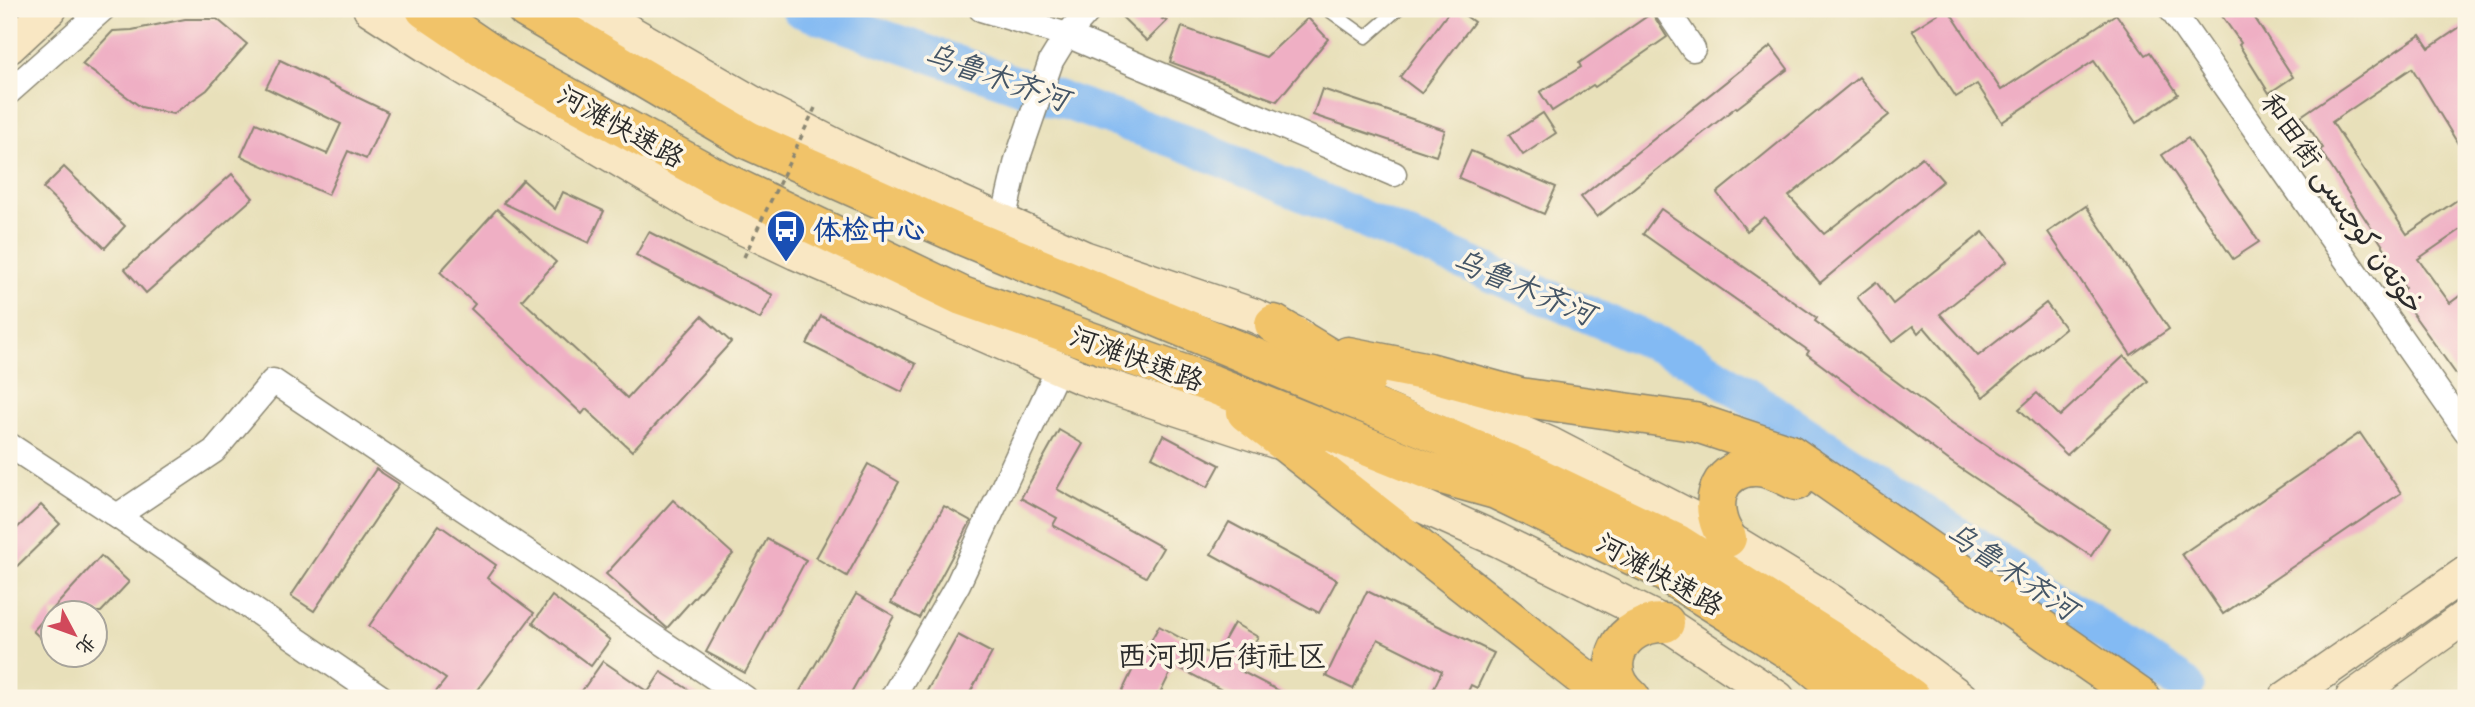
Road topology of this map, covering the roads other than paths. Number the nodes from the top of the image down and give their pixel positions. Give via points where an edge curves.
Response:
1 (19, 9) edge
2 (50, 9) edge
3 (103, 9) edge
4 (370, 9) edge
5 (425, 9) edge
6 (526, 9) edge
7 (590, 9) edge
8 (981, 9) edge
9 (1090, 9) edge
10 (1327, 9) edge
11 (1398, 9) edge
12 (1666, 9) edge
13 (2171, 9) edge
14 (9, 18) edge
15 (1067, 35) junction
16 (9, 47) edge
17 (1693, 49) dead end
18 (9, 92) edge
19 (1394, 174) dead end
20 (1003, 220) junction
21 (1274, 324) junction
22 (1348, 356) junction
23 (1059, 367) junction
24 (1212, 384) junction
25 (2466, 431) edge
26 (9, 445) edge
27 (1291, 447) junction
28 (1490, 456) junction
29 (117, 516) junction
30 (1727, 538) junction
31 (2466, 573) edge
32 (2466, 616) edge
33 (1665, 623) junction
34 (382, 698) edge
35 (745, 698) edge
36 (892, 698) edge
37 (1609, 698) edge
38 (1632, 698) edge
39 (1778, 698) edge
40 (1851, 698) edge
41 (1911, 698) edge
42 (1961, 698) edge
43 (2110, 698) edge
44 (2141, 698) edge
45 (2286, 698) edge
46 (2352, 698) edge

1 - 14 street
2 - 16 street
3 - 18 street
4 - 23 street via 701,208
5 - 24 highway, 河滩快速路 via 500,60 722,181 962,296
6 - 28 highway, 河滩快速路 via 748,140 963,236
7 - 20 street via 772,114
8 - 15 street
9 - 15 street
10 - 11 lane via 1366,37
12 - 17 street
13 - 25 street, 和田街 خوتەن كوچىسى
15 - 19 street
15 - 20 street via 1051,61 1017,160
20 - 21 street via 1086,258
21 - 22 street
21 - 28 highway
22 - 30 street via 1550,444
22 - 44 highway via 1520,397 1693,422 1790,454
23 - 27 street
23 - 36 street via 958,584
24 - 27 highway
24 - 40 highway, 河滩快速路 via 1428,471 1496,490 1656,567 1805,660
26 - 29 street
27 - 33 street via 1498,540
27 - 37 highway
28 - 41 highway, 河滩快速路 via 1678,544
29 - 34 street
29 - 35 street via 214,451 273,381
30 - 42 street via 1831,601
30 - 43 highway via 1715,515 1719,489 1738,471 1764,467 1820,492
31 - 45 street
32 - 46 street
33 - 38 highway via 1638,626 1619,645 1615,671 1619,684
33 - 39 street

